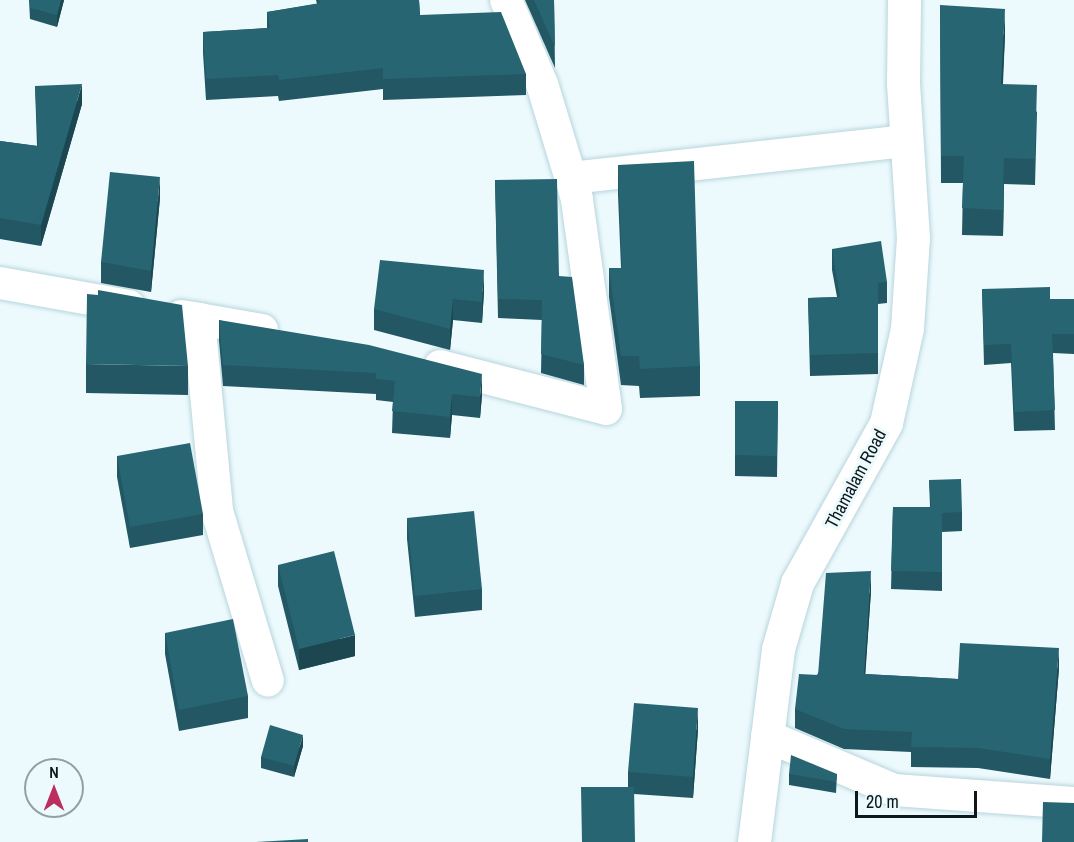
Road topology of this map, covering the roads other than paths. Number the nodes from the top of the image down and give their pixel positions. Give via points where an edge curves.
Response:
1 (506, 0) edge
2 (904, 0) edge
3 (907, 141) junction
4 (571, 178) junction
5 (0, 283) edge
6 (199, 319) junction
7 (292, 335) edge
8 (407, 357) edge
9 (268, 681) dead end
10 (767, 736) junction
11 (1074, 803) edge
12 (754, 842) edge

1 - 4 street via 542,84
2 - 3 street, Thamalam Road
3 - 4 street
3 - 10 street, Thamalam Road via 914,238 907,328 886,423 797,583 778,649
4 - 8 street via 592,281 606,409
5 - 6 street
6 - 7 street
6 - 9 street via 217,510
10 - 11 street via 894,790
10 - 12 street, Thamalam Road

